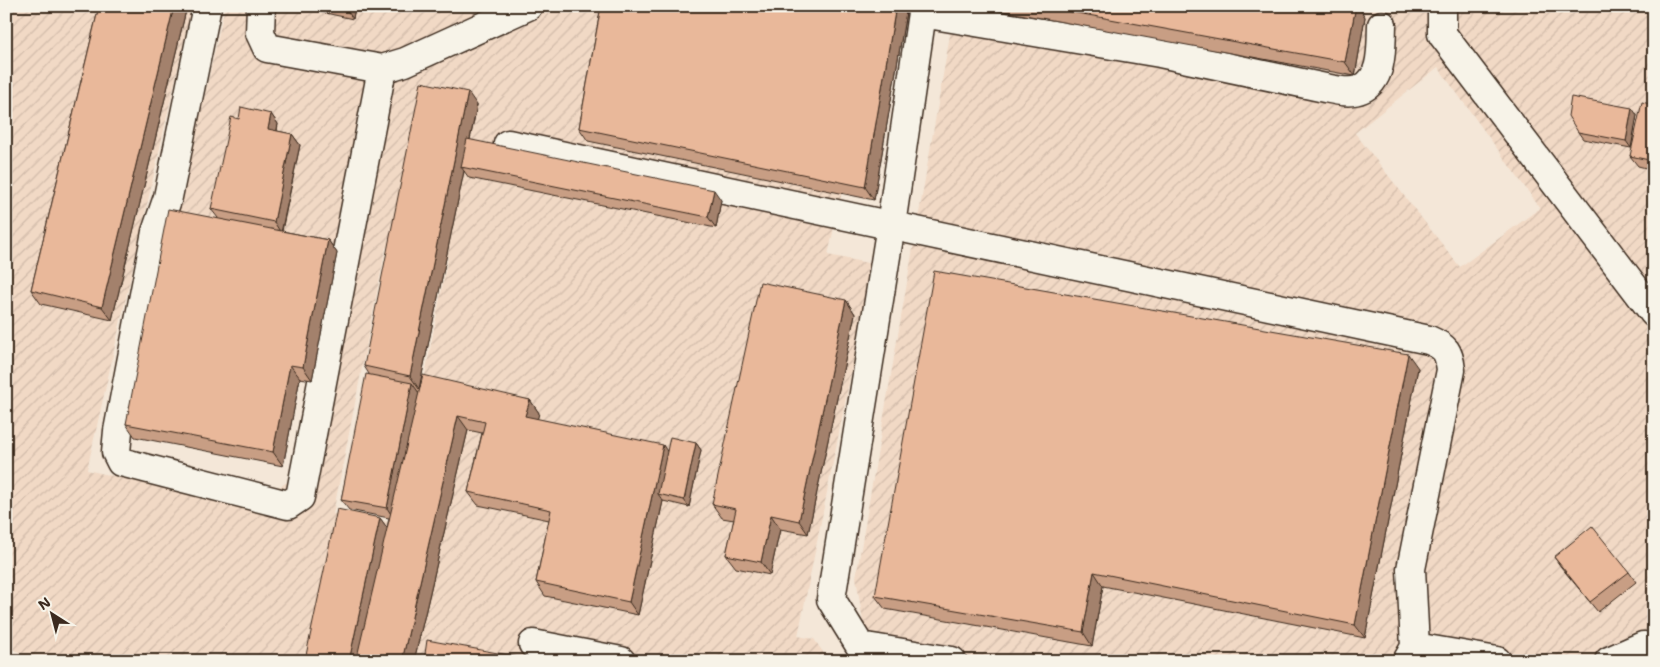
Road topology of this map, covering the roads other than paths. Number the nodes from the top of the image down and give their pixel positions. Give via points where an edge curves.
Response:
1 (207, 6) edge
2 (261, 6) edge
3 (528, 6) edge
4 (1442, 6) edge
5 (922, 9) edge
6 (1382, 25) dead end
7 (382, 69) junction
8 (508, 144) dead end
9 (891, 225) junction
10 (1654, 313) edge
11 (533, 644) dead end
12 (1654, 647) edge
13 (857, 654) edge
14 (1411, 654) edge
15 (621, 661) edge
16 (952, 661) edge
17 (1497, 661) edge
18 (1609, 661) edge

1 - 7 lane via 168,197 156,232 118,431 116,452 121,462 288,505 300,497
2 - 7 lane via 260,33 268,48
3 - 7 lane via 405,62
4 - 10 lane via 1442,34
5 - 6 lane via 1351,91 1361,89 1379,70
5 - 9 lane
8 - 9 lane
9 - 13 lane via 831,599
9 - 14 lane via 1441,345 1450,356 1451,370 1411,569
11 - 15 lane
12 - 18 lane via 1643,646
13 - 16 lane
14 - 17 lane

